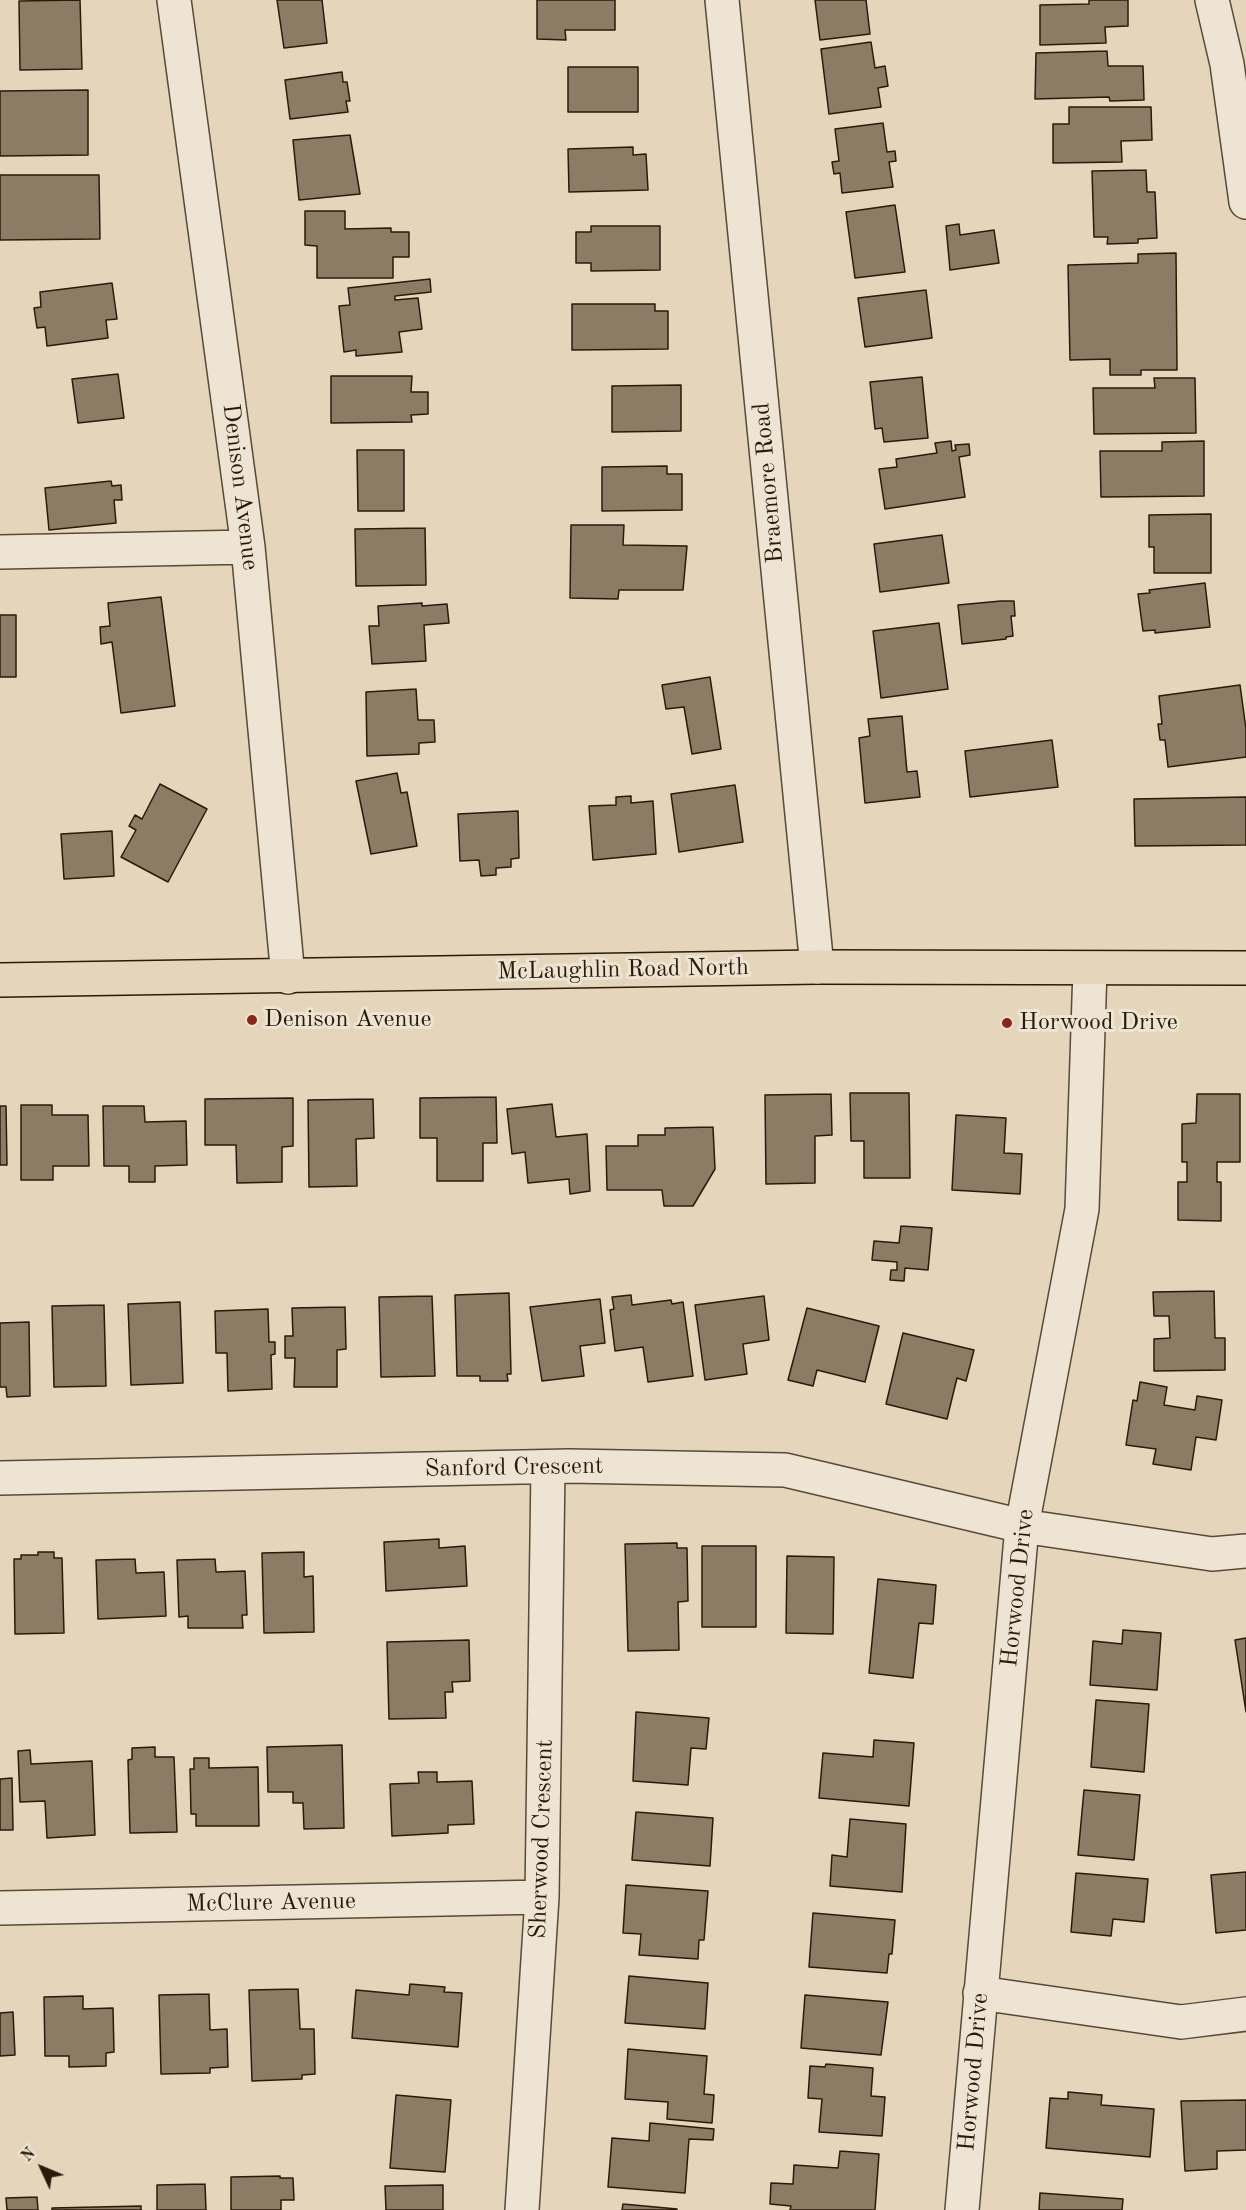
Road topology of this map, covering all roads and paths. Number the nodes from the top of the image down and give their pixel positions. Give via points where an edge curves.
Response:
1 (174, 0) edge
2 (722, 0) edge
3 (1212, 0) edge
4 (1246, 202) edge
5 (248, 547) junction
6 (0, 552) edge
7 (817, 967) junction
8 (1246, 968) edge
9 (1090, 969) junction
10 (288, 977) junction
11 (0, 980) edge
12 (548, 1467) junction
13 (0, 1478) edge
14 (1022, 1526) junction
15 (1246, 1551) edge
16 (543, 1898) junction
17 (0, 1908) edge
18 (980, 1993) junction
19 (1246, 2014) edge
20 (522, 2210) edge
21 (962, 2210) edge

1 - 5 street, Denison Avenue
2 - 7 street, Braemore Road
3 - 4 street via 1227,64
5 - 6 street
5 - 10 street, Denison Avenue
7 - 9 main road, McLaughlin Road North
7 - 10 main road, McLaughlin Road North
8 - 9 main road, McLaughlin Road North
9 - 14 street, Horwood Drive via 1082,1209
10 - 11 main road, McLaughlin Road North
12 - 13 street, Sanford Crescent
12 - 14 street, Sanford Crescent via 785,1470
12 - 16 street, Sherwood Crescent
14 - 15 street, Sanford Crescent via 1212,1554
14 - 18 street, Horwood Drive
16 - 17 street, McClure Avenue
16 - 20 street, Sherwood Crescent
18 - 19 street via 1181,2022
18 - 21 street, Horwood Drive

